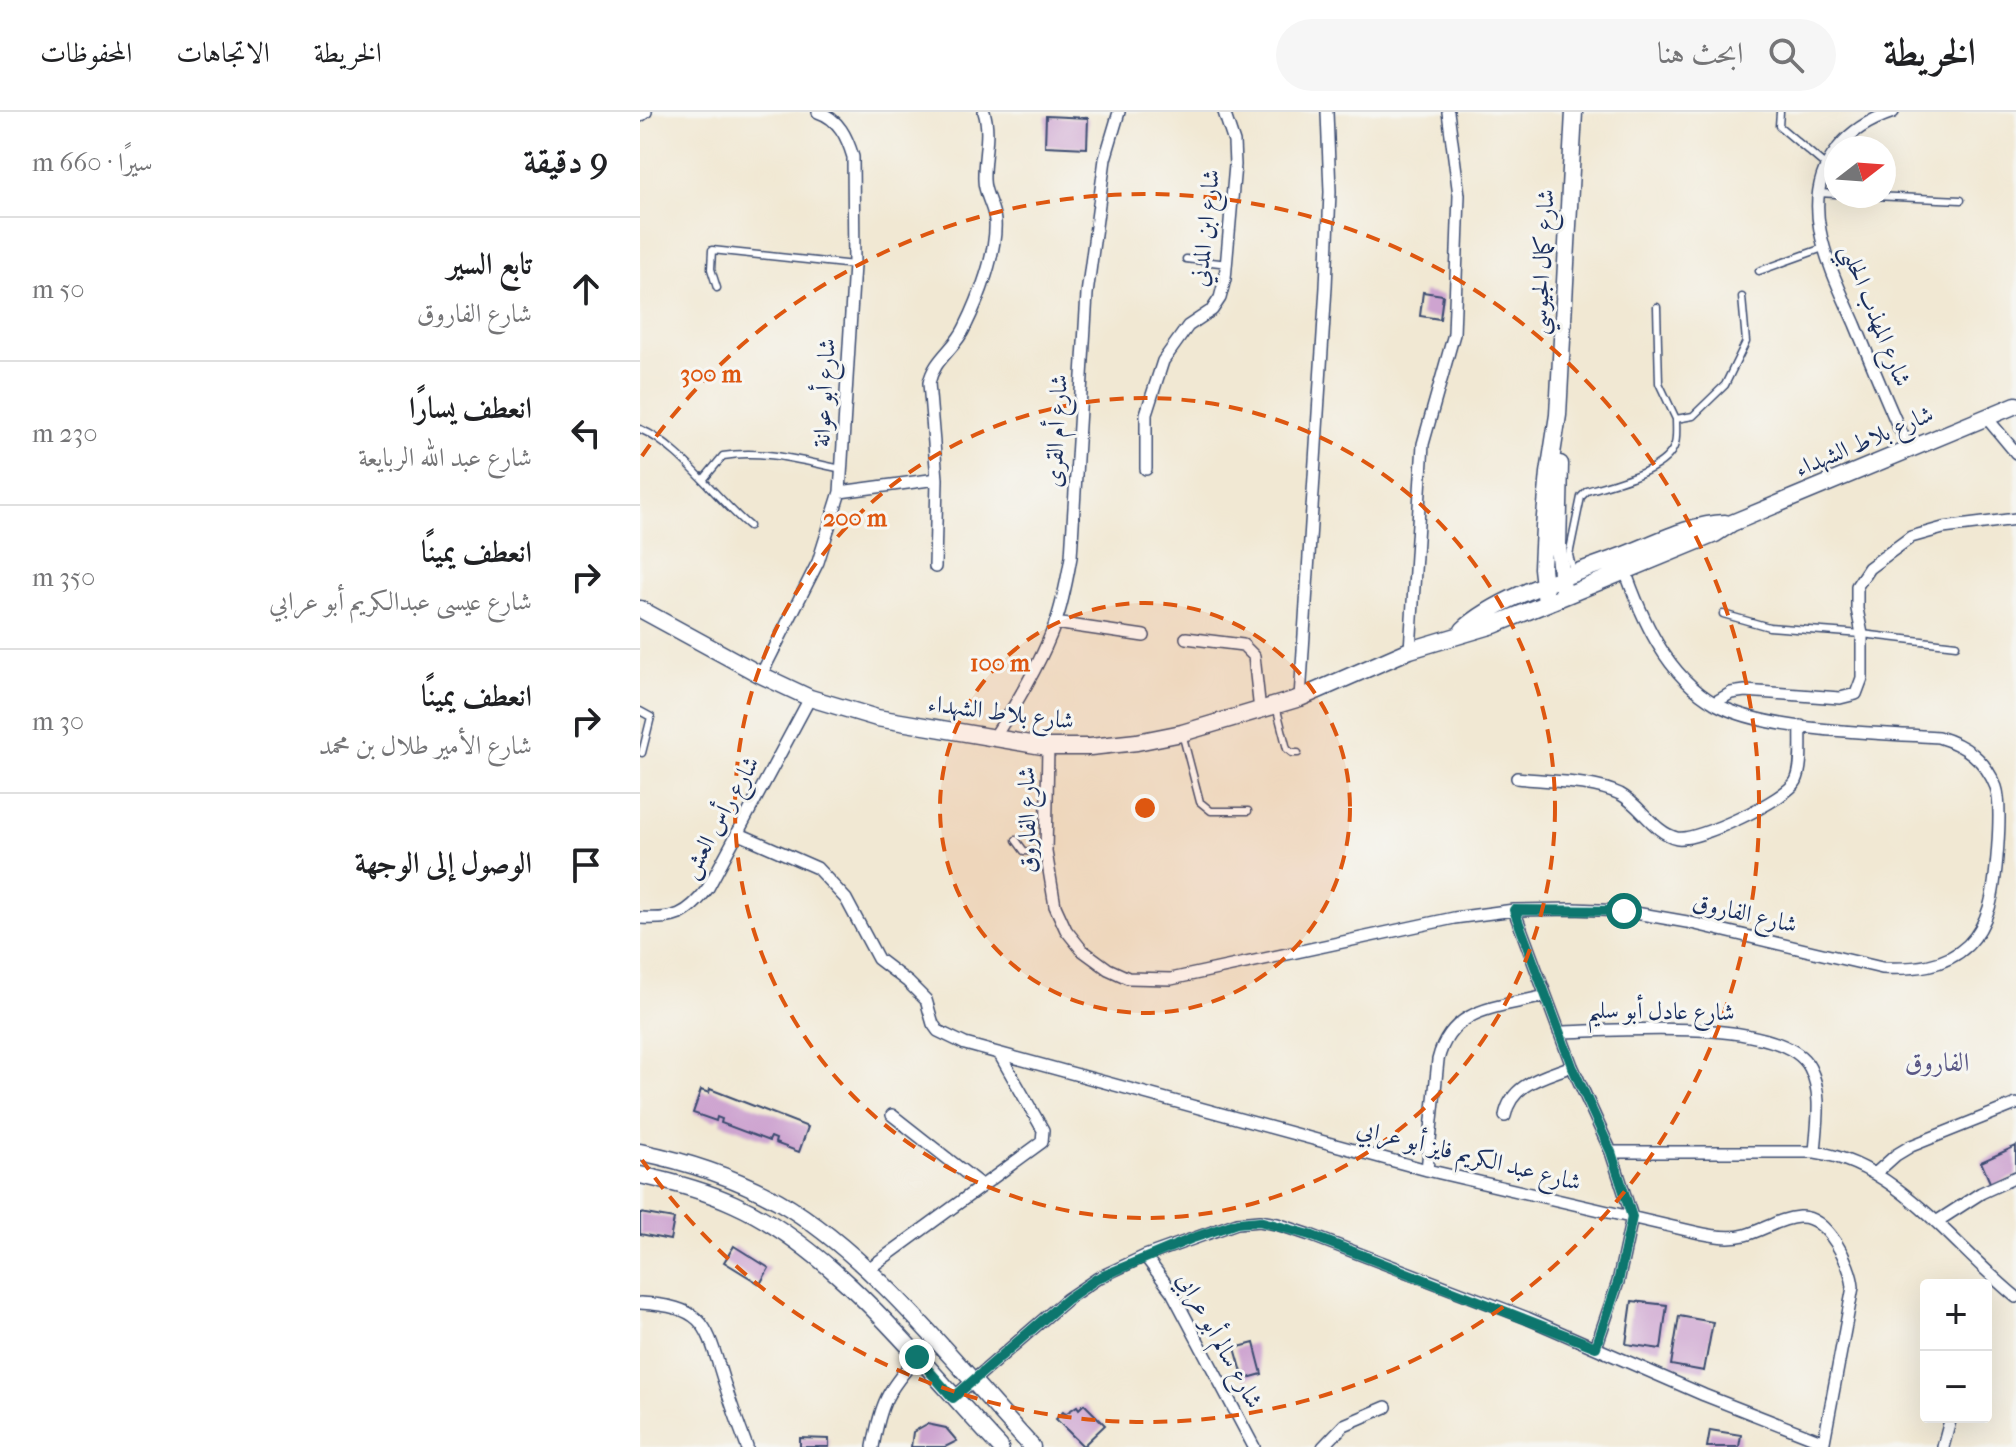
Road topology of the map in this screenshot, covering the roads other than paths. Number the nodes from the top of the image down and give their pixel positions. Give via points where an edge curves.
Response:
1 (646, 112) edge
2 (818, 112) edge
3 (984, 112) edge
4 (1119, 112) edge
5 (1224, 112) edge
6 (1327, 112) edge
7 (1448, 112) edge
8 (1574, 112) edge
9 (1780, 112) edge
10 (1893, 112) edge
11 (640, 116) edge
12 (1848, 136) edge
13 (1824, 164) edge
14 (1824, 169) edge
15 (1818, 193) junction
16 (1824, 193) edge
17 (1896, 197) edge
18 (1961, 200) dead end
19 (1823, 248) junction
20 (1186, 259) dead end
21 (1228, 264) junction
22 (854, 265) junction
23 (1759, 271) dead end
24 (717, 288) dead end
25 (1742, 297) dead end
26 (1657, 307) dead end
27 (2016, 405) edge
28 (1558, 415) junction
29 (1986, 417) junction
30 (1676, 419) junction
31 (640, 429) edge
32 (1909, 447) junction
33 (2016, 453) edge
34 (842, 469) junction
35 (1146, 469) dead end
36 (937, 479) junction
37 (703, 480) junction
38 (840, 492) junction
39 (2016, 519) edge
40 (749, 526) dead end
41 (1622, 564) junction
42 (935, 567) dead end
43 (1566, 583) junction
44 (1544, 594) junction
45 (640, 609) edge
46 (1723, 614) dead end
47 (1055, 623) junction
48 (1862, 634) junction
49 (1144, 636) dead end
50 (1186, 638) dead end
51 (1956, 645) dead end
52 (1410, 650) junction
53 (761, 675) junction
54 (810, 698) junction
55 (1300, 698) junction
56 (1714, 703) junction
57 (1268, 708) junction
58 (640, 711) edge
59 (1801, 726) junction
60 (1182, 733) junction
61 (993, 739) junction
62 (1048, 747) junction
63 (642, 753) dead end
64 (1298, 753) dead end
65 (1517, 778) dead end
66 (1248, 811) dead end
67 (737, 833) junction
68 (1016, 840) dead end
69 (1046, 852) junction
70 (1514, 910) junction
71 (640, 918) edge
72 (1545, 996) junction
73 (1559, 1032) junction
74 (1000, 1055) junction
75 (1572, 1066) junction
76 (2016, 1104) edge
77 (892, 1115) dead end
78 (1505, 1116) dead end
79 (640, 1152) edge
80 (1611, 1152) junction
81 (1815, 1152) junction
82 (1427, 1170) junction
83 (1876, 1173) junction
84 (640, 1175) edge
85 (2016, 1177) edge
86 (981, 1185) junction
87 (1632, 1217) junction
88 (1936, 1222) junction
89 (1145, 1256) junction
90 (867, 1270) junction
91 (2016, 1297) edge
92 (640, 1303) edge
93 (1596, 1347) junction
94 (917, 1357) junction
95 (971, 1381) junction
96 (953, 1398) junction
97 (1386, 1407) dead end
98 (1949, 1423) edge
99 (1823, 1445) edge
100 (747, 1447) edge
101 (873, 1447) edge
102 (1000, 1447) edge
103 (1032, 1447) edge
104 (1254, 1447) edge
105 (1323, 1447) edge
106 (1943, 1447) edge

1 - 11 street
2 - 22 street, شارع أبو عوانة via 836,122 853,157
3 - 36 street via 984,182 995,231 989,264 965,327 932,369
4 - 47 street, شارع أم القرى via 1105,159 1087,294 1071,557
5 - 21 street, شارع ابن المدني via 1235,165
6 - 55 street via 1327,271
7 - 52 street via 1459,179 1454,326 1423,444
8 - 28 street, شارع كمال الجيوسي
9 - 13 lane via 1779,126
10 - 12 street, شارع المهذب الحلبي
14 - 15 street, شارع المهذب الحلبي
15 - 16 lane
15 - 19 street, شارع المهذب الحلبي
17 - 18 lane
19 - 23 lane
19 - 32 street, شارع المهذب الحلبي
20 - 21 lane
21 - 35 street, شارع ابن المدني via 1212,310 1188,326 1163,361 1146,414
22 - 24 lane via 712,250
22 - 34 street, شارع أبو عوانة
25 - 30 lane via 1746,342 1725,385 1693,416
26 - 30 lane via 1659,383
27 - 29 street, شارع بلاط الشهداء
28 - 43 street, شارع كمال الجيوسي via 1558,547
28 - 44 street, شارع كمال الجيوسي via 1549,473
29 - 32 street, شارع بلاط الشهداء
29 - 33 street
30 - 43 lane via 1675,445 1665,460 1583,493
31 - 37 lane
32 - 41 street, شارع بلاط الشهداء via 1732,523 1679,534
34 - 37 lane via 742,452 723,456
34 - 38 street, شارع أبو عوانة
36 - 38 street
36 - 42 street
37 - 40 lane
38 - 53 street, شارع أبو عوانة via 818,562
39 - 48 street via 1943,528 1911,537 1884,555 1857,586
41 - 43 street, شارع بلاط الشهداء
41 - 43 street, شارع بلاط الشهداء
41 - 56 street, شارع الفاروق via 1665,656
43 - 44 street, شارع بلاط الشهداء
44 - 52 street, شارع بلاط الشهداء via 1487,613 1459,634
45 - 53 street, شارع بلاط الشهداء
46 - 48 lane via 1769,627
47 - 49 street
47 - 61 street, شارع أم القرى via 1021,696
48 - 51 lane
48 - 56 street via 1861,686 1853,696 1745,691
50 - 57 street via 1250,650
52 - 55 street, شارع بلاط الشهداء
53 - 54 street, شارع بلاط الشهداء
54 - 61 street, شارع بلاط الشهداء via 877,718
54 - 67 street, شارع رأس العش
55 - 57 street, شارع بلاط الشهداء
56 - 59 street, شارع الفاروق via 1739,714
57 - 60 street, شارع بلاط الشهداء
57 - 64 lane via 1287,749
58 - 63 lane via 651,717
59 - 65 street via 1793,785 1712,830 1686,838 1670,836 1620,794
59 - 70 street, شارع الفاروق via 1938,737 1958,743 1987,769 2000,804 1990,906 1969,944 1950,958 1911,969 1882,968 1624,911
60 - 62 street, شارع بلاط الشهداء via 1137,742
60 - 66 lane via 1200,802 1211,811
61 - 62 street, شارع بلاط الشهداء
62 - 69 street, شارع الفاروق
67 - 71 street, شارع رأس العش via 697,903 675,917
67 - 74 street, شارع عبد الكريم فايز أبو عرابي via 804,860 828,879 846,899 878,959 926,1000 933,1024 945,1036
68 - 69 lane via 1024,851
69 - 70 street, شارع الفاروق via 1066,930 1082,950 1128,978 1182,977
70 - 72 street
72 - 73 street
72 - 82 street via 1465,1017 1451,1029 1438,1060
73 - 75 street
73 - 81 street, شارع عادل أبو سليم via 1727,1030 1776,1042 1809,1064 1815,1079
74 - 82 street, شارع عبد الكريم فايز أبو عرابي
74 - 86 street via 1043,1138
75 - 78 street via 1530,1082 1508,1102
75 - 80 street
76 - 83 street via 1911,1146
77 - 86 street
79 - 90 street via 748,1186 780,1203
80 - 81 street
80 - 87 street
81 - 83 street via 1837,1155
82 - 87 street, شارع عبد الكريم فايز أبو عرابي
83 - 88 street
84 - 94 street via 709,1193 766,1221 843,1281
85 - 88 street
86 - 90 street
87 - 93 street
87 - 99 street, شارع عبد الكريم فايز أبو عرابي via 1720,1237 1743,1236 1801,1217 1833,1238 1852,1273 1853,1287
88 - 91 street
89 - 93 street via 1237,1223 1277,1224
89 - 95 street via 1067,1299
89 - 104 street, شارع سالم أبو عرابي via 1172,1292
90 - 95 street
92 - 100 street via 672,1305 705,1327
93 - 99 street
94 - 96 street
94 - 101 street via 890,1388
95 - 96 street
95 - 103 street
96 - 102 street
97 - 105 street via 1344,1425
98 - 106 street

